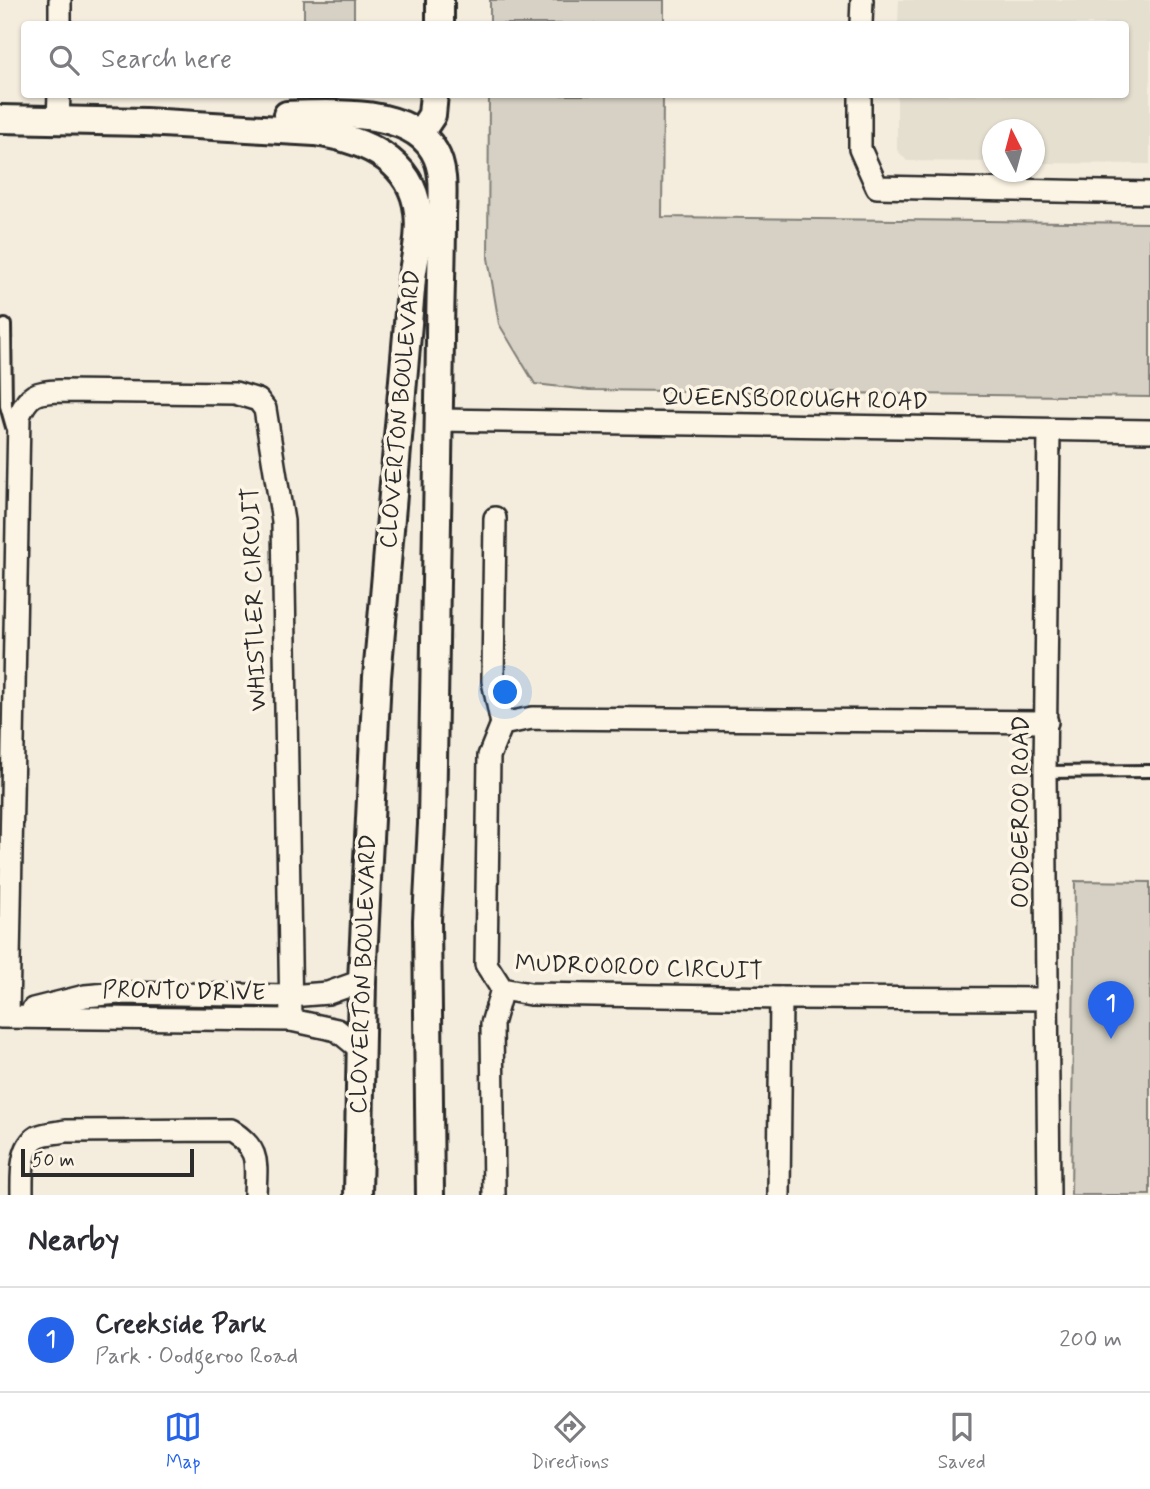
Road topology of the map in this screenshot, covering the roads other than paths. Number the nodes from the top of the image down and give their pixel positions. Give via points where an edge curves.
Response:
1 (60, 0) edge
2 (440, 0) edge
3 (862, 0) edge
4 (60, 21) edge
5 (440, 21) edge
6 (861, 21) edge
7 (434, 98) edge
8 (860, 98) edge
9 (58, 107) edge
10 (0, 119) edge
11 (145, 122) junction
12 (420, 133) junction
13 (1150, 192) edge
14 (5, 325) dead end
15 (439, 420) junction
16 (1049, 430) junction
17 (1150, 431) edge
18 (17, 443) junction
19 (495, 518) dead end
20 (1047, 722) junction
21 (502, 724) junction
22 (1150, 771) edge
23 (1045, 772) junction
24 (362, 981) junction
25 (502, 989) junction
26 (290, 996) junction
27 (782, 998) junction
28 (1047, 999) junction
29 (4, 1016) edge
30 (290, 1020) junction
31 (359, 1048) junction
32 (22, 1195) edge
33 (255, 1195) edge
34 (358, 1195) edge
35 (429, 1195) edge
36 (494, 1195) edge
37 (779, 1195) edge
38 (1049, 1195) edge

1 - 4 street
2 - 5 street
3 - 6 street
7 - 12 street via 432,116
8 - 13 street via 860,149 877,187
9 - 10 street
9 - 11 street
11 - 12 street via 345,114 382,118
11 - 24 street, CLOVERTON BOULEVARD via 341,136 372,148 403,172 414,191 418,238 377,677
12 - 15 street, CLOVERTON BOULEVARD via 435,152 442,172
14 - 18 lane via 6,406
15 - 16 street, QUEENSBOROUGH ROAD
15 - 35 street, CLOVERTON BOULEVARD via 428,882
16 - 17 street, QUEENSBOROUGH ROAD
16 - 20 street, OODGEROO ROAD
18 - 26 street, WHISTLER CIRCUIT via 19,416 26,401 38,392 235,393 258,400 265,409 283,521
18 - 29 street, WHISTLER CIRCUIT
19 - 21 street via 493,681
20 - 21 street via 532,718
20 - 23 street, OODGEROO ROAD
21 - 25 street, MUDROOROO CIRCUIT via 489,756 486,964
22 - 23 lane
23 - 28 street, OODGEROO ROAD
24 - 26 street, PRONTO DRIVE via 328,993
24 - 31 street, CLOVERTON BOULEVARD
25 - 27 street, MUDROOROO CIRCUIT via 530,994
25 - 36 street via 492,1024
26 - 29 street, PRONTO DRIVE via 119,993 85,996
26 - 30 street, WHISTLER CIRCUIT
27 - 28 street, MUDROOROO CIRCUIT
27 - 37 street
28 - 38 street, OODGEROO ROAD
29 - 30 street, PRONTO DRIVE
30 - 31 street, PRONTO DRIVE via 337,1030
31 - 34 street, CLOVERTON BOULEVARD
32 - 33 street via 28,1145 38,1137 65,1131 230,1130 248,1141 257,1159

